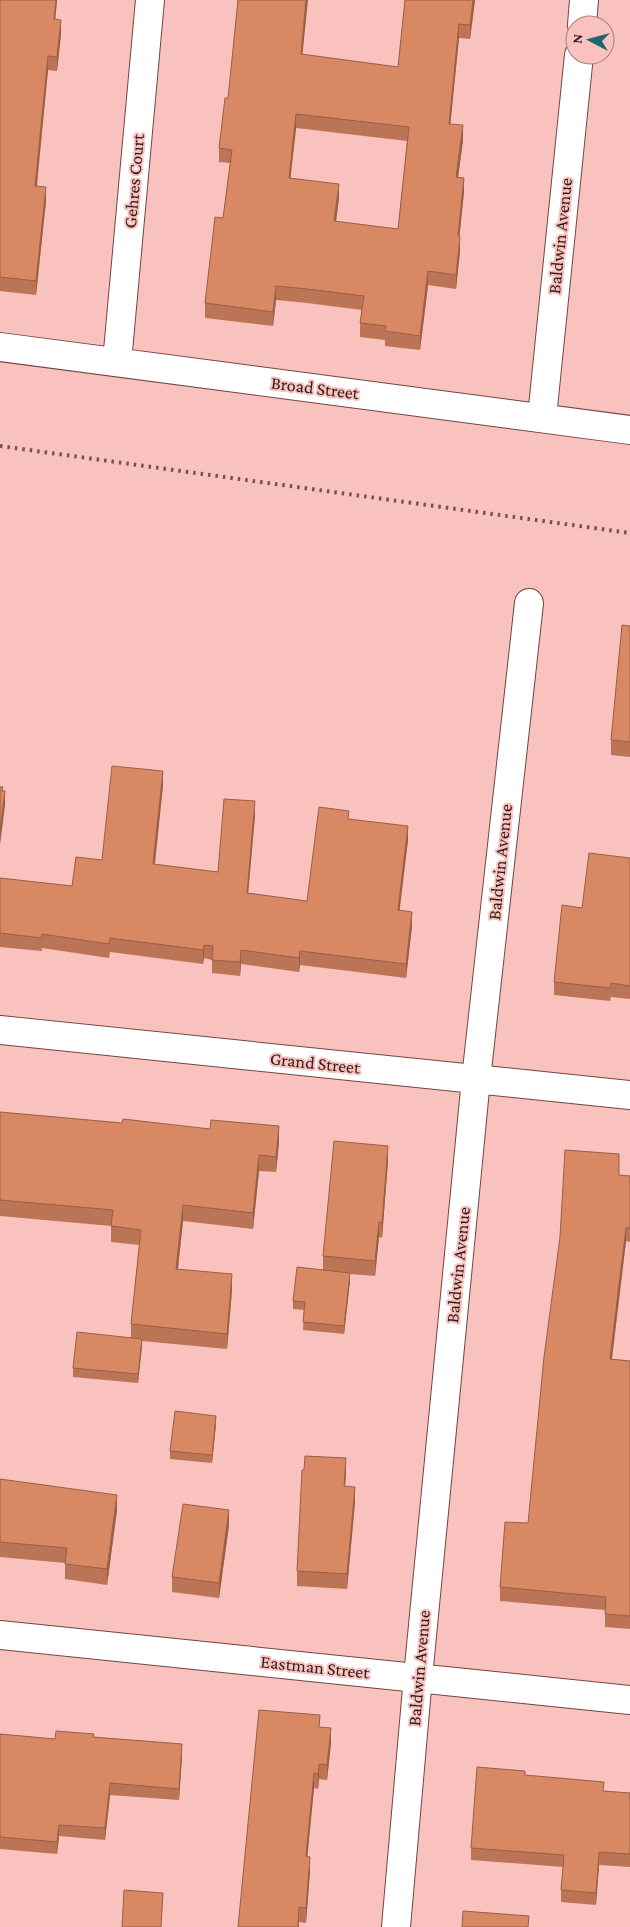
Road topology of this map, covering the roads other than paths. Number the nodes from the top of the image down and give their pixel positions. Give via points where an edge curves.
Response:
1 (150, 0) edge
2 (584, 0) edge
3 (583, 15) edge
4 (577, 65) edge
5 (0, 347) edge
6 (117, 362) junction
7 (542, 417) junction
8 (630, 430) edge
9 (529, 603) dead end
10 (0, 1030) edge
11 (476, 1079) junction
12 (630, 1095) edge
13 (0, 1635) edge
14 (418, 1677) junction
15 (630, 1700) edge
16 (396, 1927) edge

1 - 6 street, Gehres Court
2 - 3 street
4 - 7 street, Baldwin Avenue
5 - 6 street, Broad Street
6 - 7 street, Broad Street
7 - 8 street, Broad Street
9 - 11 street, Baldwin Avenue
10 - 11 street, Grand Street
11 - 12 street, Grand Street
11 - 14 street, Baldwin Avenue
13 - 14 street, Eastman Street
14 - 15 street, Eastman Street
14 - 16 street, Baldwin Avenue

